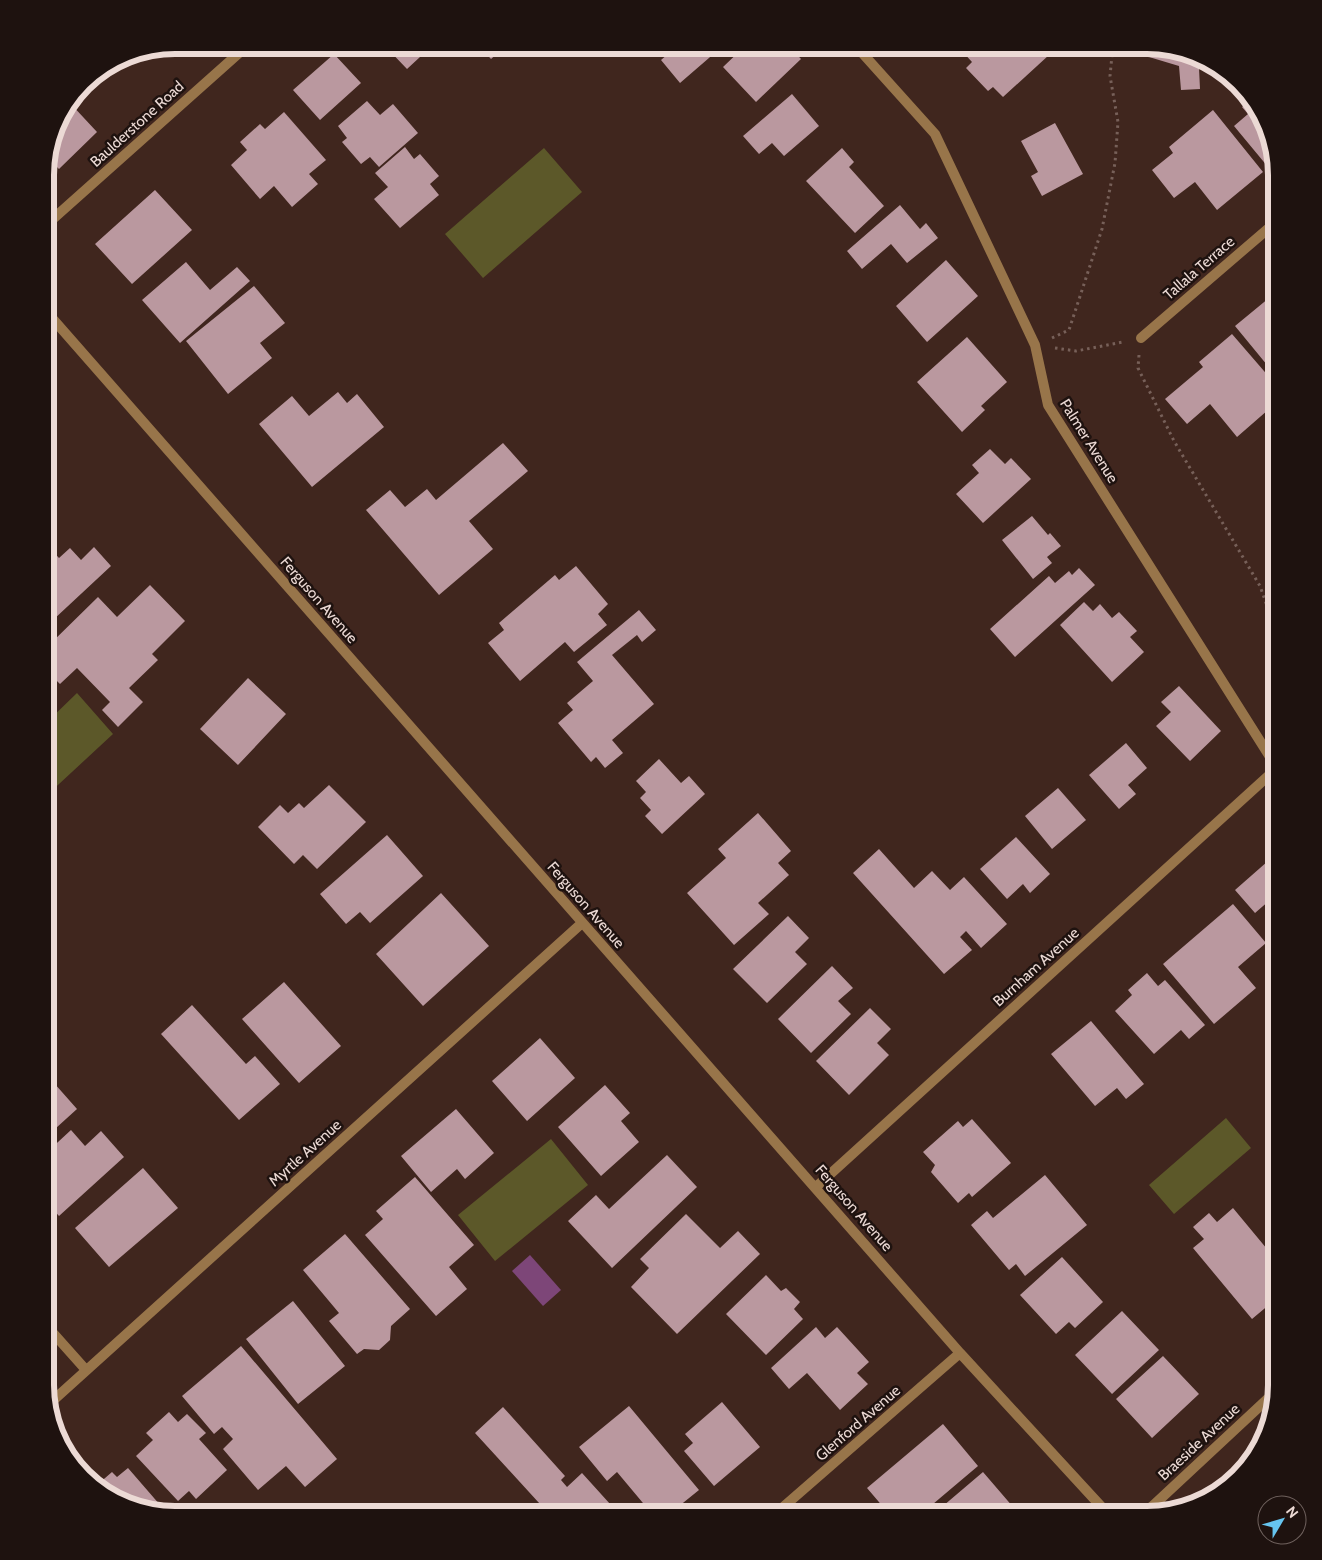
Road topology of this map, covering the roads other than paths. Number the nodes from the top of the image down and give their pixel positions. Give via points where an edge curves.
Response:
1 (238, 54) edge
2 (863, 54) edge
3 (54, 218) edge
4 (1268, 229) edge
5 (54, 320) edge
6 (1141, 338) road end
7 (1268, 754) edge
8 (1268, 776) edge
9 (582, 923) junction
10 (816, 1187) junction
11 (54, 1334) edge
12 (960, 1353) junction
13 (86, 1370) junction
14 (55, 1399) edge
15 (1267, 1399) edge
16 (784, 1506) edge
17 (1100, 1506) edge
18 (1153, 1506) edge

1 - 3 street, Baulderstone Road
2 - 7 street, Palmer Avenue via 935,134 1035,345 1048,405
4 - 6 street, Tallala Terrace
5 - 9 street, Ferguson Avenue
8 - 10 street, Burnham Avenue
9 - 10 street, Ferguson Avenue
9 - 13 street, Myrtle Avenue
10 - 12 street, Ferguson Avenue
11 - 13 street
12 - 16 street, Glenford Avenue
12 - 17 street, Ferguson Avenue
13 - 14 street, Myrtle Avenue
15 - 18 street, Braeside Avenue

